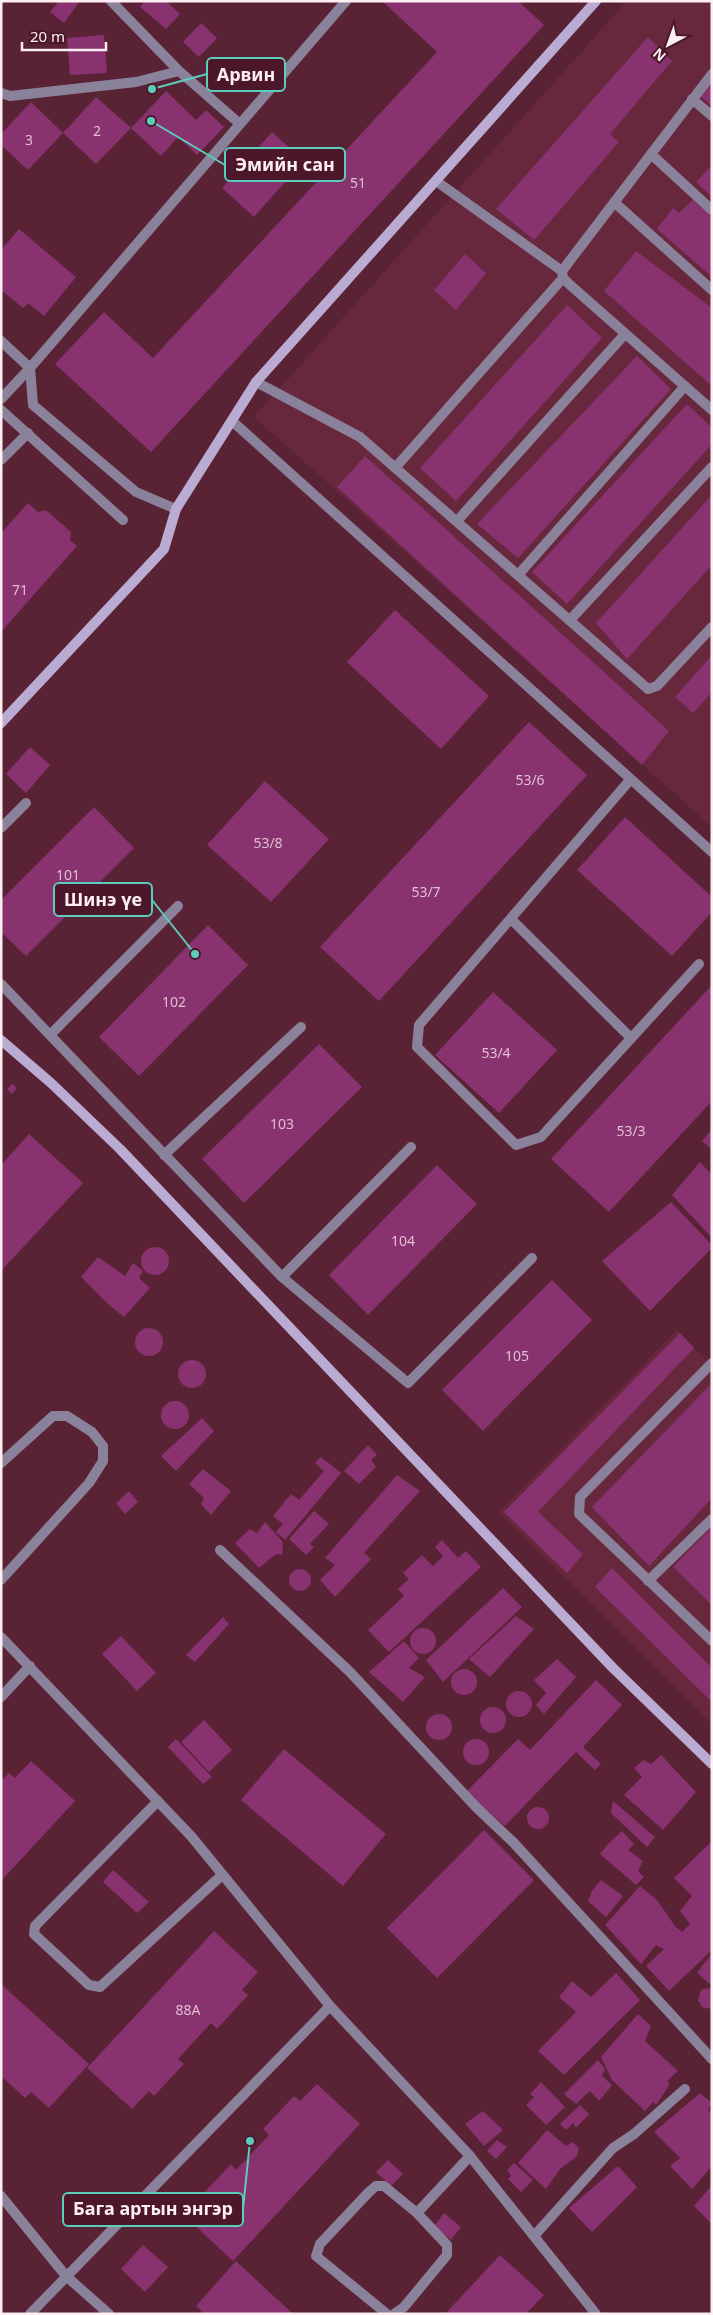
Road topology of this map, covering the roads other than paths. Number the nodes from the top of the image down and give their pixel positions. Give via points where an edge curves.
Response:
1 (111, 1) edge
2 (346, 1) edge
3 (596, 1) edge
4 (179, 71) junction
5 (712, 74) edge
6 (1, 93) edge
7 (692, 100) junction
8 (712, 116) edge
9 (240, 124) junction
10 (651, 154) junction
11 (436, 181) junction
12 (614, 202) junction
13 (712, 210) edge
14 (562, 275) junction
15 (712, 290) edge
16 (626, 334) junction
17 (1, 342) edge
18 (30, 368) junction
19 (256, 382) junction
20 (685, 386) junction
21 (1, 399) edge
22 (1, 410) edge
23 (712, 410) edge
24 (232, 421) junction
25 (28, 433) junction
26 (1, 460) edge
27 (712, 467) edge
28 (395, 468) junction
29 (176, 509) junction
30 (123, 520) dead end
31 (457, 522) junction
32 (518, 575) junction
33 (570, 620) junction
34 (712, 627) edge
35 (1, 723) edge
36 (630, 780) junction
37 (26, 803) dead end
38 (1, 828) edge
39 (712, 852) edge
40 (178, 906) dead end
41 (511, 920) junction
42 (699, 964) dead end
43 (1, 984) edge
44 (301, 1027) dead end
45 (50, 1034) junction
46 (631, 1038) junction
47 (1, 1040) edge
48 (411, 1148) dead end
49 (164, 1155) junction
50 (532, 1258) dead end
51 (282, 1276) junction
52 (712, 1363) edge
53 (1, 1462) edge
54 (712, 1519) edge
55 (220, 1550) dead end
56 (1, 1580) edge
57 (648, 1581) junction
58 (1, 1637) edge
59 (712, 1641) edge
60 (30, 1666) junction
61 (1, 1697) edge
62 (712, 1764) edge
63 (158, 1801) junction
64 (222, 1875) junction
65 (330, 2006) junction
66 (712, 2059) edge
67 (685, 2089) dead end
68 (470, 2156) junction
69 (1, 2196) edge
70 (417, 2213) junction
71 (534, 2236) junction
72 (66, 2276) junction
73 (30, 2314) edge
74 (109, 2314) edge
75 (388, 2314) edge
76 (394, 2314) edge
77 (596, 2314) edge

1 - 4 street
2 - 9 street
3 - 11 street
4 - 6 street via 136,82 10,96
4 - 9 street
5 - 7 street
7 - 8 street
7 - 10 street
9 - 18 street
10 - 12 street
10 - 13 street
11 - 14 street
11 - 19 street
12 - 14 street
12 - 15 street
14 - 16 street
14 - 28 street
16 - 20 street
16 - 31 street
17 - 18 street
18 - 21 street
18 - 29 street via 33,404 136,492
19 - 24 street
19 - 28 street via 360,437
20 - 23 street
20 - 32 street
22 - 25 street
24 - 29 street
24 - 36 street
25 - 26 street
25 - 30 street
27 - 33 street
28 - 31 street
29 - 35 street via 164,548
31 - 32 street
32 - 33 street
33 - 34 street via 648,689 657,686
36 - 39 street
36 - 41 street
37 - 38 street
40 - 45 street
41 - 46 street
41 - 46 street via 419,1025 417,1047 516,1145 541,1137
42 - 46 street
43 - 45 street
44 - 49 street
45 - 49 street
47 - 62 street via 120,1150 613,1668
48 - 51 street
49 - 51 street
50 - 51 street via 408,1383
52 - 57 street via 580,1496 579,1514
53 - 56 street via 53,1416 67,1416 92,1432 103,1446 103,1461 89,1483
54 - 57 street
55 - 66 street via 350,1672 519,1849
57 - 59 street
58 - 60 street
60 - 61 street
60 - 63 street
63 - 64 street
63 - 64 street via 35,1926 34,1934 90,1985 100,1987
64 - 65 street
65 - 68 street
65 - 72 street
67 - 71 street via 613,2148
68 - 70 street
68 - 71 street
69 - 72 street
70 - 75 street via 384,2186 376,2186 320,2244 316,2256
70 - 76 street via 447,2245 446,2255 404,2307
71 - 77 street
72 - 73 street
72 - 74 street

